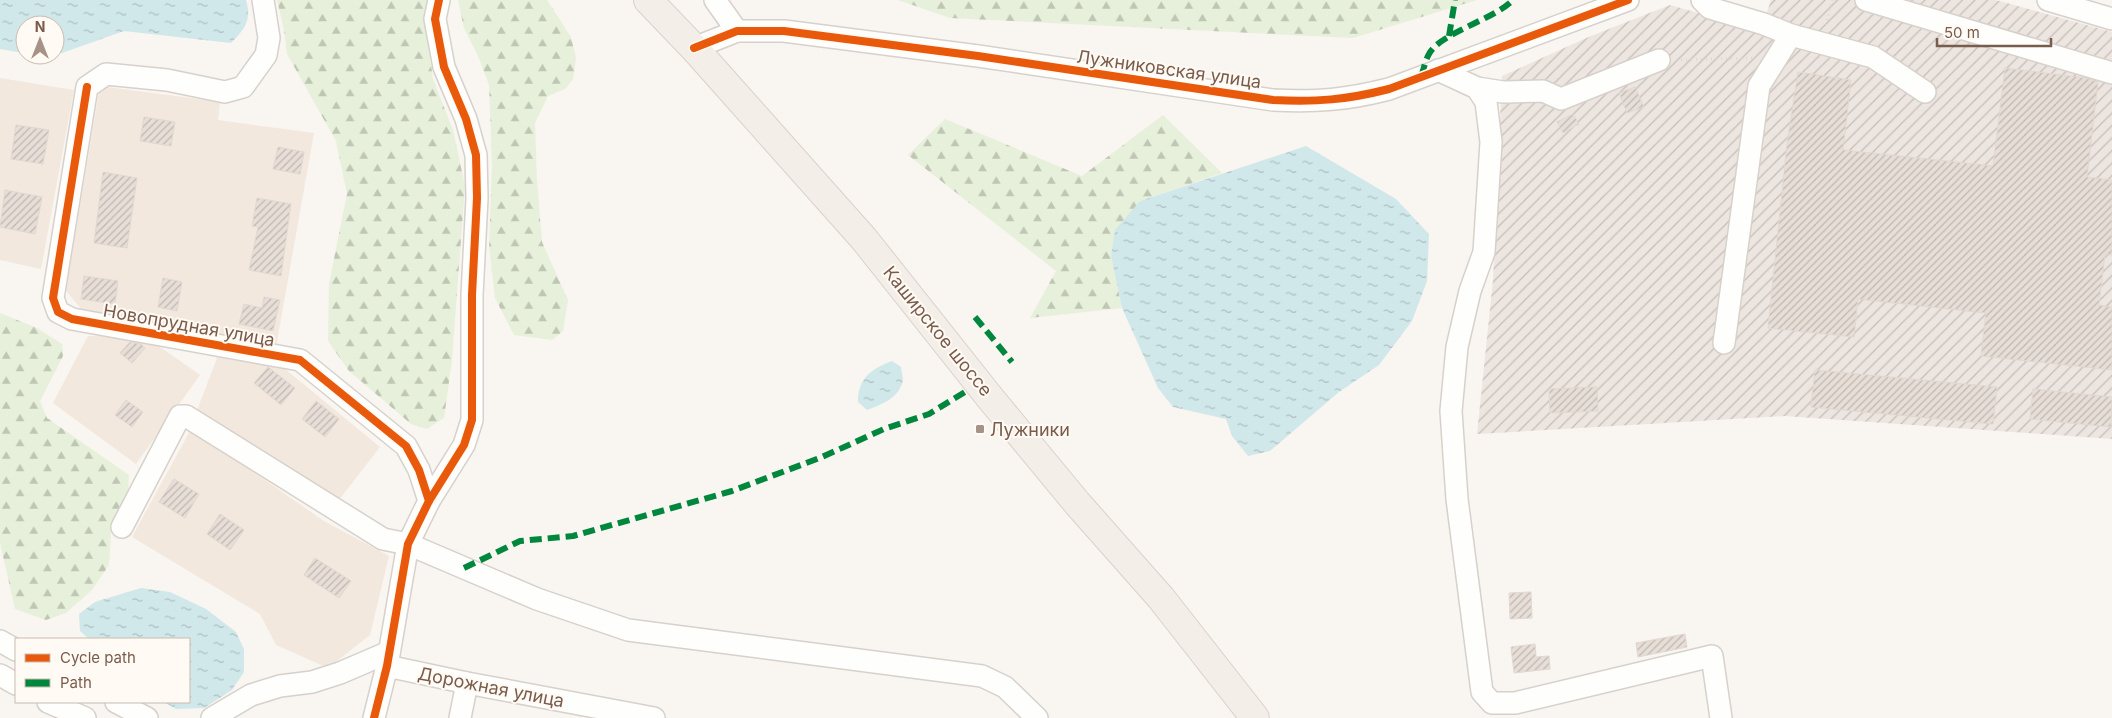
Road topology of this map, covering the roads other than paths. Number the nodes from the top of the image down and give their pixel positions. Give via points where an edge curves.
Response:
1 (263, 0) edge
2 (439, 0) edge
3 (648, 0) edge
4 (715, 0) edge
5 (1628, 0) edge
6 (1706, 0) edge
7 (1866, 0) edge
8 (2048, 0) edge
9 (2112, 19) edge
10 (737, 30) junction
11 (1791, 35) junction
12 (694, 48) junction
13 (1659, 60) road end
14 (1438, 70) junction
15 (2112, 73) edge
16 (1477, 88) junction
17 (1925, 92) dead end
18 (1724, 343) dead end
19 (429, 501) junction
20 (122, 527) dead end
21 (408, 544) junction
22 (0, 641) edge
23 (15, 649) edge
24 (388, 659) junction
25 (0, 675) edge
26 (15, 683) edge
27 (467, 683) junction
28 (50, 703) edge
29 (118, 703) edge
30 (85, 718) edge
31 (147, 718) edge
32 (212, 718) edge
33 (374, 718) edge
34 (460, 718) edge
35 (654, 718) edge
36 (1037, 718) edge
37 (1255, 718) edge
38 (1721, 718) edge

1 - 19 street, Новопрудная улица via 270,38 266,55 243,87 225,92 167,80 106,74 87,87 53,298 58,312 72,319 300,360 406,446 419,470
2 - 19 street via 435,19 444,67 476,156 477,198 472,295 472,420 464,445
3 - 12 main road, Каширское шоссе
4 - 10 street
5 - 14 street, Лужниковская улица
6 - 11 street via 1710,8
7 - 15 street
8 - 9 street
10 - 12 street, Лужниковская улица
10 - 14 street, Лужниковская улица via 804,33 1273,100 1316,102 1357,97 1389,89
11 - 17 street via 1873,57
11 - 18 street via 1759,86
12 - 37 main road, Каширское шоссе via 864,239 991,399 1161,598
13 - 16 street via 1561,100 1543,91 1502,92
14 - 16 street
16 - 38 street via 1486,102 1491,142 1488,213 1484,252 1470,291 1457,347 1451,411 1457,499 1482,692 1492,703 1515,702 1712,656
19 - 21 street
20 - 21 street via 180,416 186,416 383,539
21 - 24 street
21 - 36 street via 537,599 628,630 982,676 1005,687
22 - 23 street
24 - 27 street, Дорожная улица
24 - 32 street via 312,682 280,686 251,696
24 - 33 street
25 - 26 street
27 - 34 street
27 - 35 street, Дорожная улица
28 - 30 street
29 - 31 street

